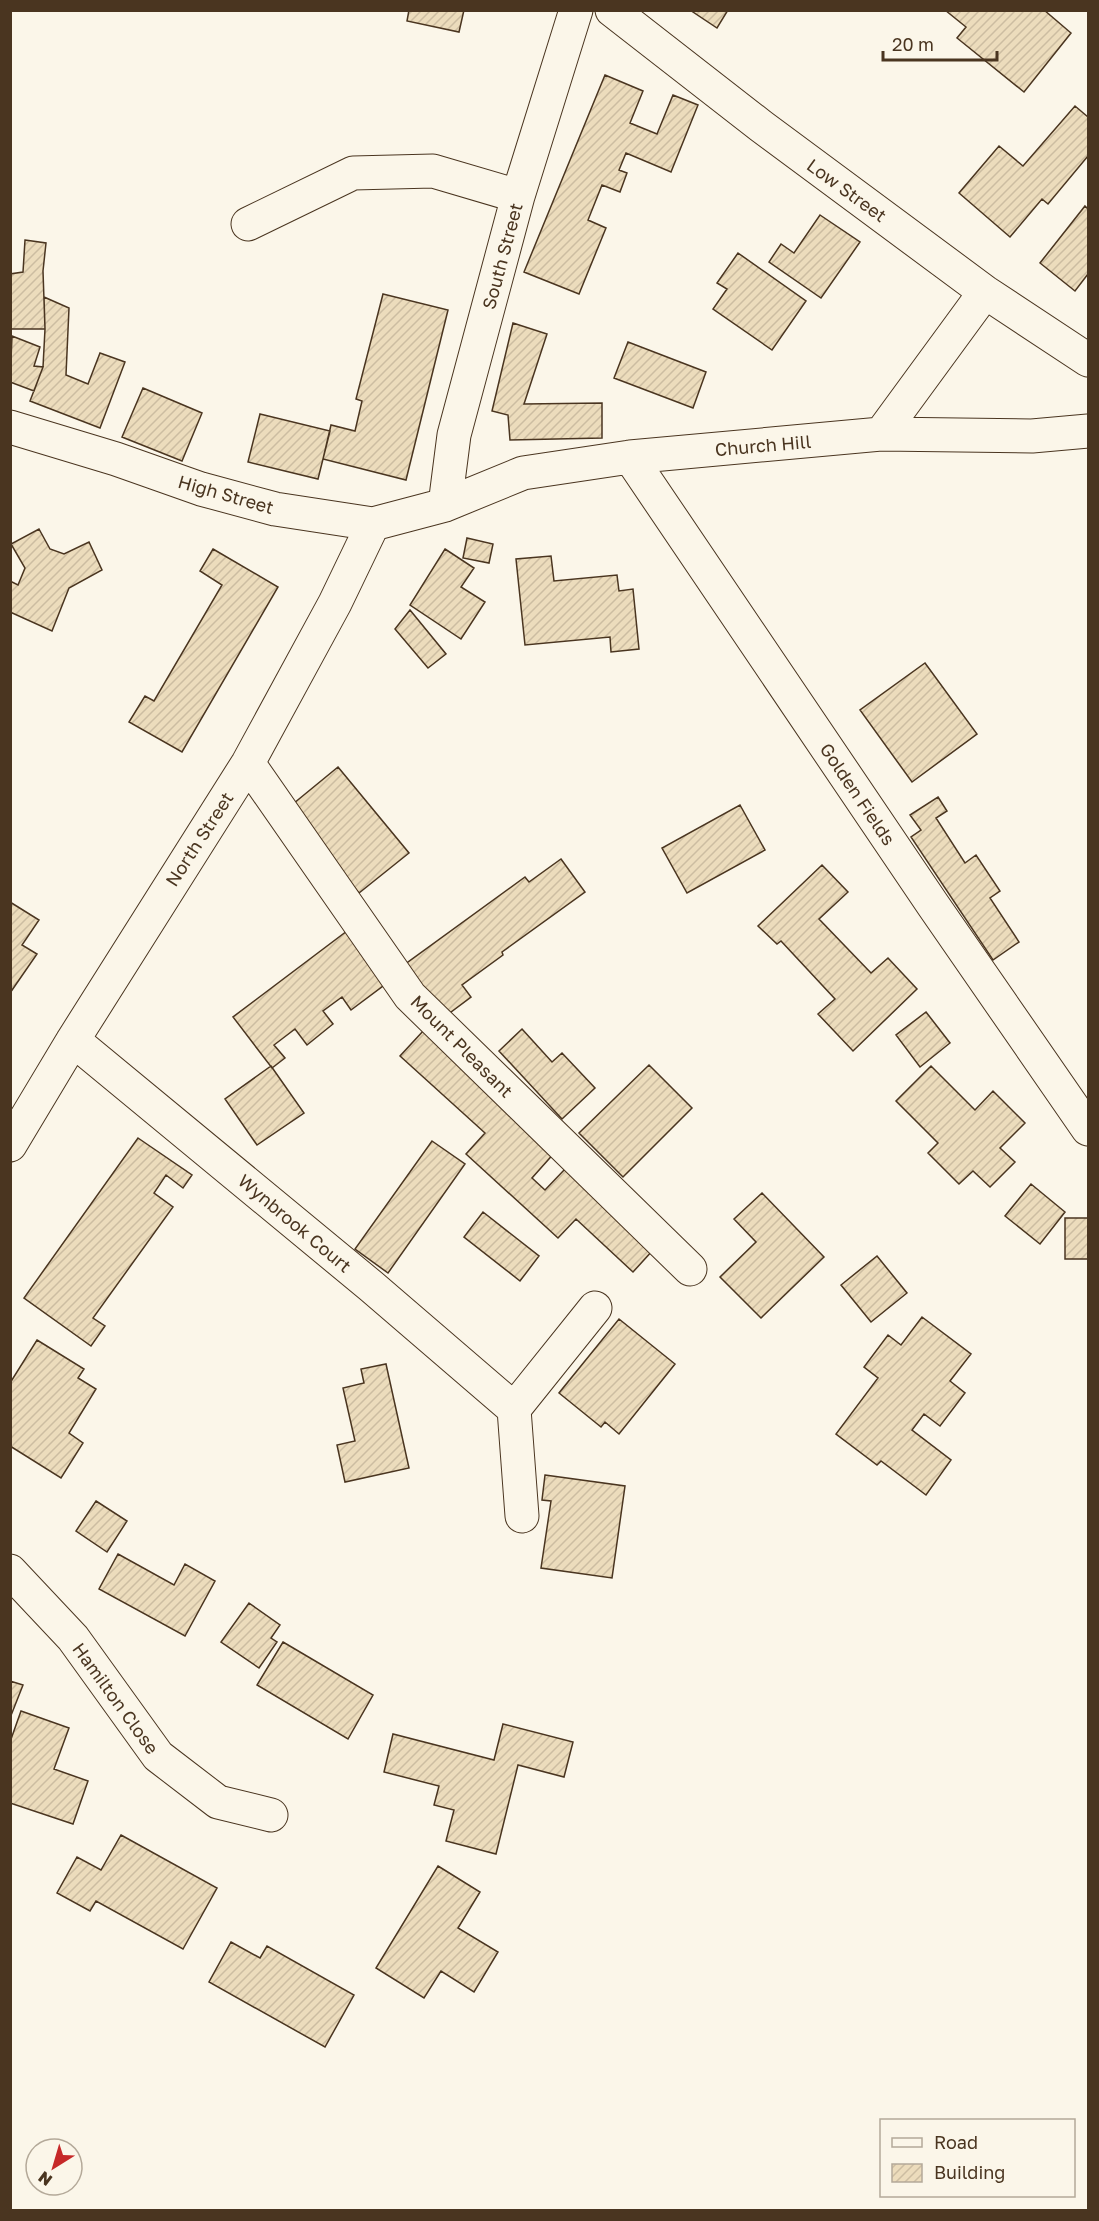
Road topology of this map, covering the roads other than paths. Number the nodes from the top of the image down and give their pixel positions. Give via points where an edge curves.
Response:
1 (576, 10) edge
2 (612, 10) edge
3 (518, 196) junction
4 (248, 224) dead end
5 (985, 291) junction
6 (1089, 360) edge
7 (10, 427) edge
8 (1089, 431) edge
9 (881, 434) junction
10 (630, 457) junction
11 (445, 505) junction
12 (373, 525) junction
13 (248, 763) junction
14 (73, 1040) junction
15 (1089, 1129) edge
16 (10, 1145) edge
17 (690, 1269) dead end
18 (595, 1308) dead end
19 (514, 1409) junction
20 (522, 1516) dead end
21 (10, 1570) edge
22 (271, 1815) dead end

1 - 3 street, South Street
2 - 5 street, Low Street
3 - 4 street via 433,171 353,173
3 - 11 street, South Street via 454,435
5 - 6 street, Low Street
5 - 9 street
7 - 12 street, High Street via 274,509
8 - 9 street, Church Hill via 1032,435
9 - 10 street, Church Hill
10 - 11 street, Church Hill via 523,473
10 - 15 street, Golden Fields
11 - 12 street, High Street
12 - 13 street, North Street
13 - 14 street, North Street
13 - 17 street, Mount Pleasant via 410,996
14 - 16 street, North Street
14 - 19 street, Wynbrook Court
18 - 19 street
19 - 20 street
21 - 22 street, Hamilton Close via 73,1638 158,1756 218,1802

